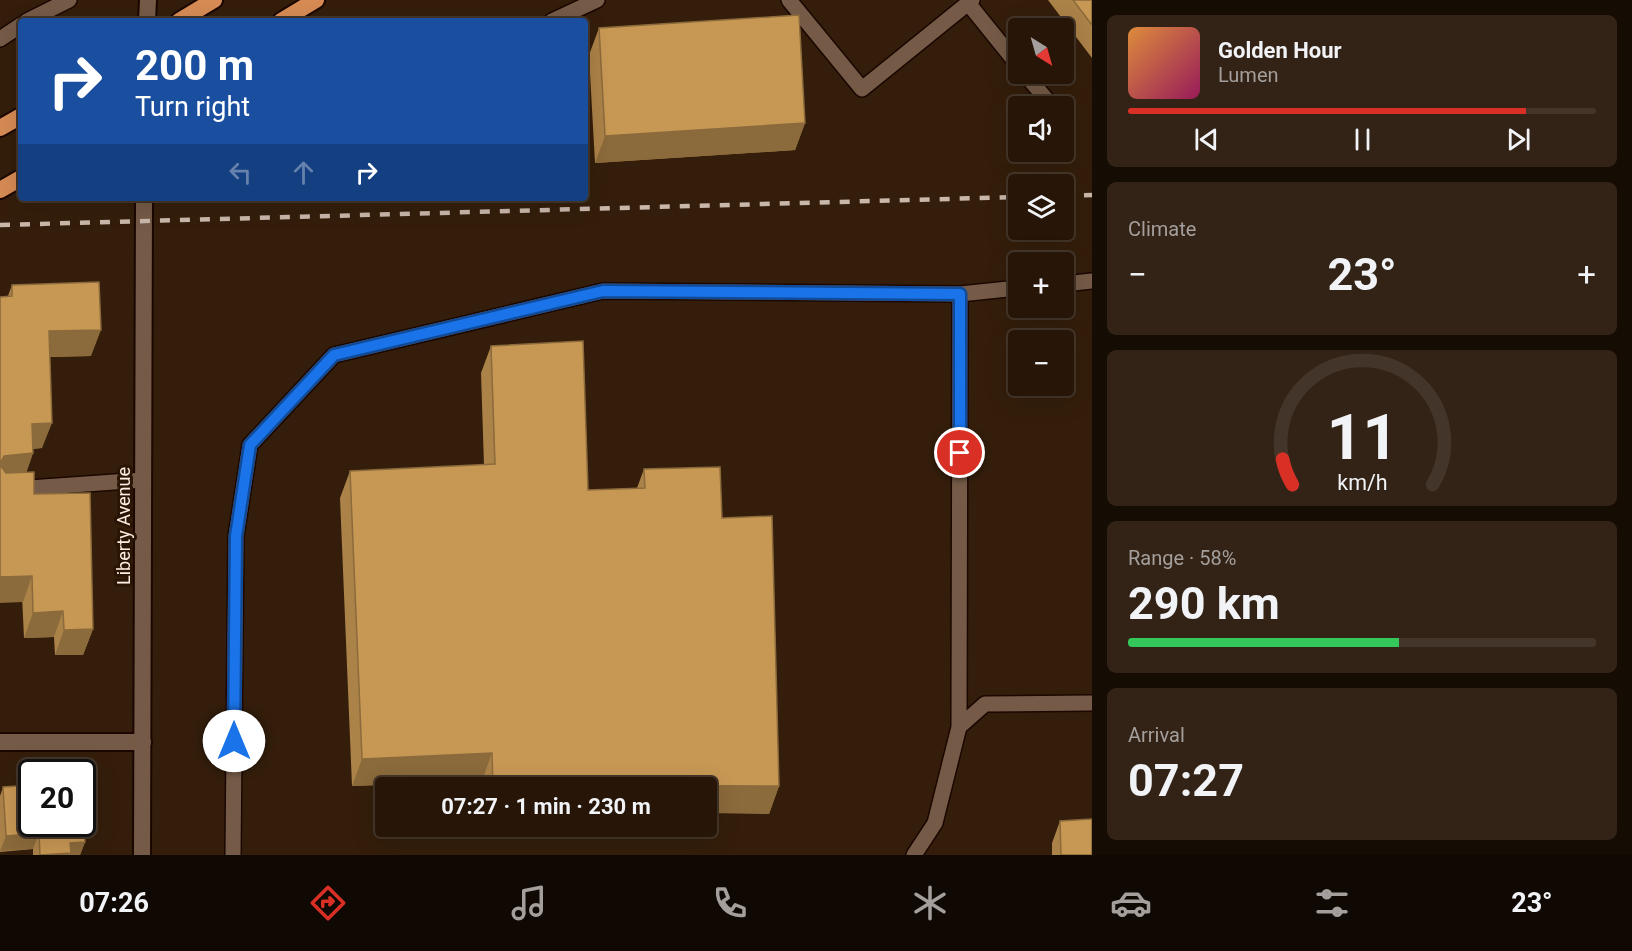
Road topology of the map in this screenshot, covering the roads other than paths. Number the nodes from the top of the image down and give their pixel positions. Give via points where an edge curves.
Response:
1 (69, 0) edge
2 (148, 0) edge
3 (214, 0) edge
4 (316, 0) edge
5 (597, 0) edge
6 (789, 0) edge
7 (970, 2) edge
8 (41, 6) edge
9 (30, 18) edge
10 (147, 18) edge
11 (183, 18) edge
12 (286, 18) edge
13 (558, 18) edge
14 (18, 27) edge
15 (0, 39) edge
16 (1008, 52) edge
17 (1033, 84) edge
18 (1044, 96) edge
19 (18, 118) edge
20 (0, 128) edge
21 (18, 180) edge
22 (0, 190) edge
23 (144, 201) edge
24 (1092, 281) edge
25 (1074, 283) edge
26 (1008, 289) edge
27 (960, 294) junction
28 (144, 480) junction
29 (0, 490) edge
30 (1092, 703) edge
31 (959, 727) junction
32 (0, 742) edge
33 (143, 742) junction
34 (142, 855) edge
35 (233, 855) edge
36 (914, 855) edge

1 - 8 lane
2 - 10 street
3 - 11 highway
4 - 12 highway
5 - 13 lane
6 - 7 lane via 862,89
7 - 16 lane
8 - 9 lane
14 - 15 lane
17 - 18 lane
19 - 20 highway
21 - 22 highway
23 - 28 street, Liberty Avenue
24 - 25 lane
26 - 27 lane
27 - 31 lane
27 - 35 lane via 603,291 334,355 250,445 236,536
28 - 29 lane
28 - 33 street, Liberty Avenue
30 - 31 lane via 985,704
31 - 36 lane via 935,823
32 - 33 street
33 - 34 street, Liberty Avenue

